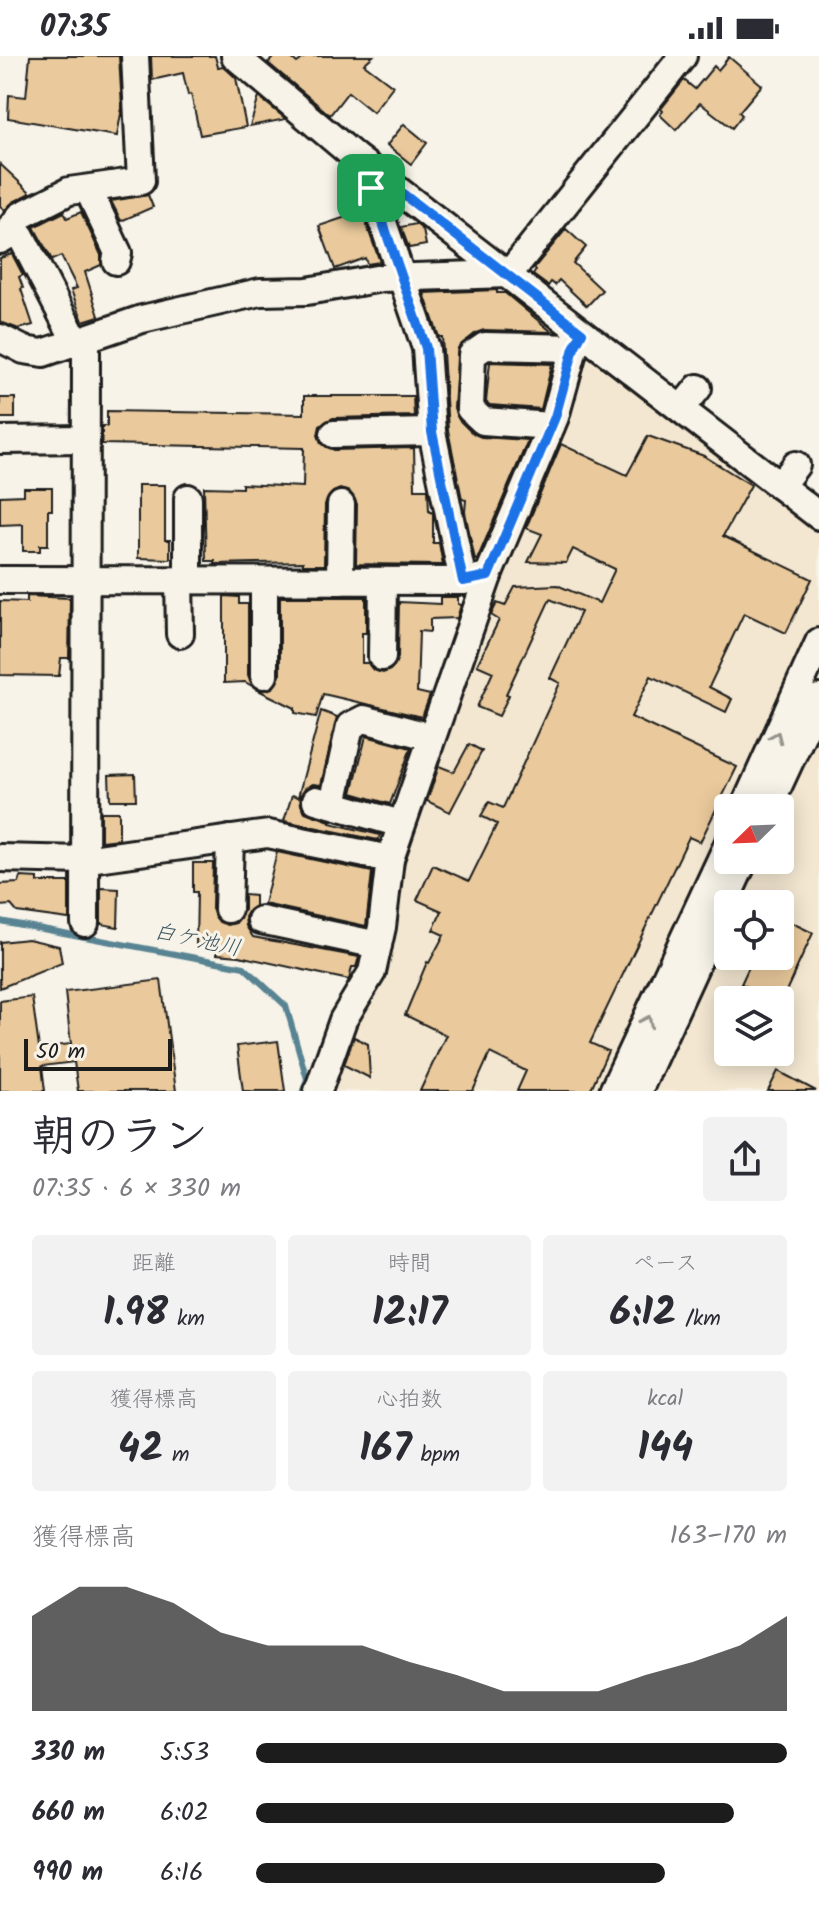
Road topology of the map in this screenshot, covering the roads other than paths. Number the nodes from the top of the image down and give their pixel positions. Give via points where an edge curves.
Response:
1 (135, 56) edge
2 (235, 56) edge
3 (683, 56) edge
4 (368, 167) junction
5 (88, 189) junction
6 (6, 233) edge
7 (116, 261) dead end
8 (509, 274) junction
9 (402, 278) junction
10 (0, 338) edge
11 (578, 340) junction
12 (81, 342) junction
13 (698, 388) dead end
14 (681, 409) junction
15 (551, 426) junction
16 (432, 432) junction
17 (334, 434) dead end
18 (86, 439) junction
19 (0, 440) edge
20 (188, 498) dead end
21 (341, 505) dead end
22 (819, 516) edge
23 (476, 578) junction
24 (0, 580) edge
25 (184, 580) junction
26 (86, 581) junction
27 (264, 581) junction
28 (340, 581) junction
29 (383, 581) junction
30 (180, 634) dead end
31 (819, 642) edge
32 (382, 657) dead end
33 (264, 675) dead end
34 (819, 698) edge
35 (431, 737) junction
36 (750, 794) edge
37 (774, 794) edge
38 (401, 824) junction
39 (230, 839) junction
40 (0, 858) edge
41 (390, 859) junction
42 (83, 860) junction
43 (714, 874) edge
44 (738, 874) edge
45 (228, 909) dead end
46 (261, 920) dead end
47 (85, 923) dead end
48 (378, 945) junction
49 (318, 1091) edge
50 (613, 1091) edge
51 (638, 1091) edge

1 - 5 street via 141,181
2 - 4 street
3 - 8 street
4 - 8 street
4 - 9 street
5 - 6 street via 69,191 20,216
5 - 7 street via 118,253
6 - 12 street via 21,236
8 - 9 street
8 - 11 street
9 - 12 street via 260,292 142,319
9 - 16 street via 426,348
10 - 12 street via 43,353
11 - 14 street
11 - 15 street
11 - 15 street via 485,346 472,355 470,409 483,421
12 - 18 street
13 - 14 street
14 - 22 street via 788,475
15 - 23 street
16 - 17 street
16 - 23 street
18 - 19 street
18 - 26 street
20 - 25 street
21 - 28 street
23 - 29 street
23 - 35 street
24 - 26 street
25 - 26 street
25 - 27 street
25 - 30 street
26 - 42 street
27 - 28 street
27 - 33 street
28 - 29 street
29 - 32 street
36 -> 31 street
34 - 37 street
35 - 38 street
35 - 38 street via 364,719 350,726 324,802
38 - 41 street
39 - 41 street via 268,834
39 - 42 street
39 - 45 street
40 - 42 street
41 - 48 street
42 - 47 street
50 -> 43 street
44 - 51 street
46 - 48 street
48 - 49 street via 372,972 343,1020

